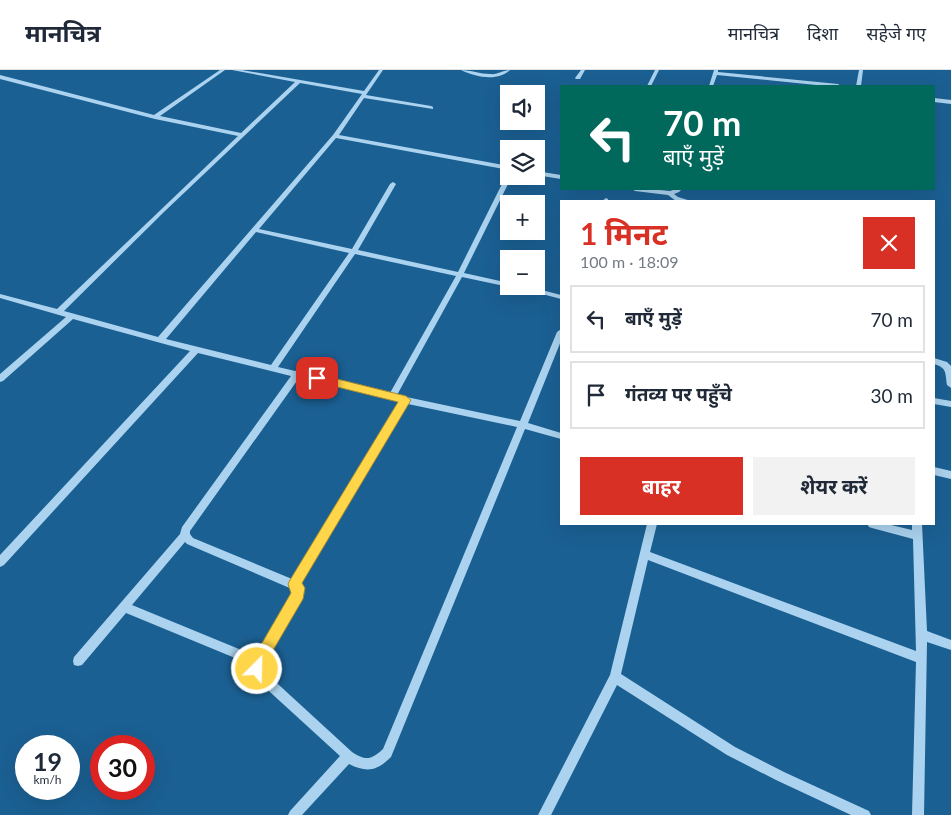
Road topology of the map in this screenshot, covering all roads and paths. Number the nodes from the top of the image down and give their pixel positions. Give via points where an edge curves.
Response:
1 (224, 70) edge
2 (234, 70) edge
3 (381, 70) edge
4 (463, 70) edge
5 (508, 70) edge
6 (583, 70) edge
7 (657, 70) edge
8 (861, 70) edge
9 (716, 72) edge
10 (0, 77) edge
11 (578, 78) dead end
12 (779, 79) junction
13 (298, 82) junction
14 (650, 85) edge
15 (711, 85) edge
16 (779, 85) edge
17 (830, 85) edge
18 (859, 85) edge
19 (363, 94) junction
20 (935, 100) edge
21 (951, 102) edge
22 (431, 108) dead end
23 (155, 117) junction
24 (243, 135) junction
25 (334, 136) junction
26 (500, 166) edge
27 (545, 174) edge
28 (560, 177) edge
29 (393, 184) dead end
30 (505, 185) edge
31 (644, 190) edge
32 (677, 190) edge
33 (670, 193) junction
34 (682, 200) edge
35 (254, 230) junction
36 (354, 251) junction
37 (461, 273) junction
38 (500, 283) edge
39 (545, 293) edge
40 (0, 296) edge
41 (560, 297) edge
42 (59, 312) junction
43 (72, 316) junction
44 (560, 335) edge
45 (161, 339) junction
46 (196, 350) junction
47 (935, 361) edge
48 (273, 368) junction
49 (298, 373) junction
50 (0, 379) edge
51 (951, 385) edge
52 (392, 397) junction
53 (406, 400) junction
54 (935, 401) edge
55 (951, 404) edge
56 (524, 425) junction
57 (560, 436) edge
58 (935, 471) edge
59 (951, 475) edge
60 (652, 525) edge
61 (876, 525) edge
62 (917, 525) edge
63 (185, 536) junction
64 (916, 536) junction
65 (646, 554) junction
66 (0, 562) edge
67 (294, 584) junction
68 (124, 607) junction
69 (922, 635) junction
70 (951, 645) edge
71 (920, 658) junction
72 (78, 661) dead end
73 (258, 662) junction
74 (615, 677) junction
75 (348, 756) junction
76 (294, 815) edge
77 (544, 815) edge
78 (865, 815) edge
79 (918, 815) edge

1 - 23 street
2 - 13 street
3 - 19 street
4 - 5 street via 493,76
6 - 11 street
7 - 14 street
8 - 18 street
9 - 12 street
9 - 15 street
10 - 23 street
12 - 16 street
12 - 17 street
13 - 19 street
13 - 24 street
19 - 22 street
19 - 25 street
20 - 21 street
23 - 24 street
24 - 42 street
25 - 26 street
25 - 35 street
27 - 28 street
29 - 36 street
30 - 37 street
31 - 33 street
32 - 33 street
33 - 34 street
35 - 36 street
35 - 45 street
36 - 37 street
36 - 48 street
37 - 38 street
37 - 52 street
39 - 41 street
40 - 42 street
42 - 43 street
43 - 45 street
43 - 50 street
44 - 56 street
45 - 46 street
46 - 48 street
46 - 66 street
47 - 51 street via 949,369
48 - 49 street
49 - 52 street
49 - 63 street via 185,530
52 - 53 street
53 - 56 street
53 - 67 street
54 - 55 street
56 - 57 street
56 - 75 street via 387,753 366,765
58 - 59 street
60 - 65 street
61 - 64 street
62 - 64 street
63 - 67 street via 190,541
63 - 68 street
64 - 69 street
65 - 71 street
65 - 74 street
67 - 73 street via 298,594
68 - 72 street
68 - 73 street
69 - 70 street
69 - 71 street
71 - 79 street
73 - 75 street via 257,669 262,678
74 - 77 street
74 - 78 street via 731,751
75 - 76 street

